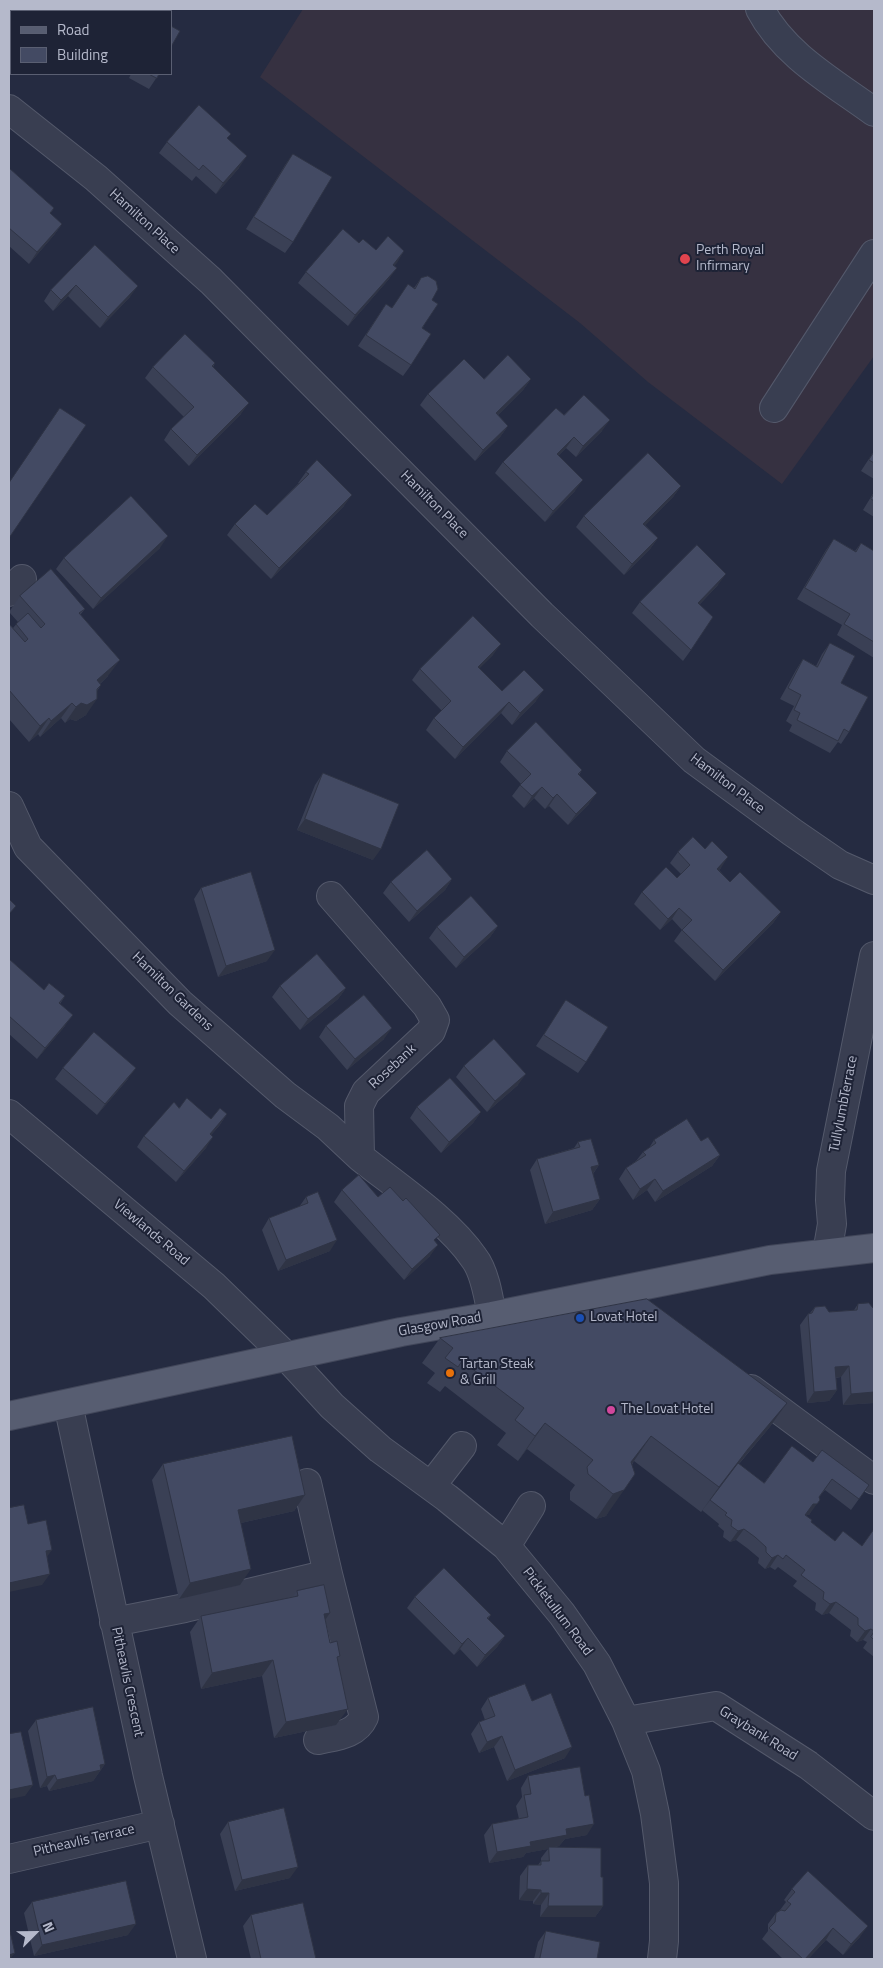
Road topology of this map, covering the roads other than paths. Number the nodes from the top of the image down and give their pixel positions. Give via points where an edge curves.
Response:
1 (760, 9) edge
2 (9, 109) edge
3 (874, 112) edge
4 (874, 254) edge
5 (774, 408) dead end
6 (9, 806) edge
7 (874, 880) edge
8 (331, 896) dead end
9 (874, 956) edge
10 (9, 1114) edge
11 (360, 1157) junction
12 (874, 1248) edge
13 (827, 1253) junction
14 (613, 1291) junction
15 (642, 1310) edge
16 (492, 1316) junction
17 (288, 1358) junction
18 (734, 1377) edge
19 (68, 1404) junction
20 (9, 1416) edge
21 (462, 1446) dead end
22 (874, 1480) edge
23 (307, 1482) dead end
24 (431, 1486) junction
25 (531, 1506) dead end
26 (506, 1546) junction
27 (328, 1574) junction
28 (114, 1622) junction
29 (626, 1721) junction
30 (318, 1740) dead end
31 (874, 1816) edge
32 (160, 1824) junction
33 (9, 1859) edge
34 (192, 1959) edge
35 (662, 1959) edge

1 - 3 street via 786,46
2 - 7 street, Hamilton Place via 96,178 211,281 542,615 694,760 840,865
4 - 5 street
6 - 11 street, Hamilton Gardens via 28,847 180,1002
8 - 11 street, Rosebank via 427,1006 435,1020 431,1031 366,1092 359,1106
9 - 13 street, TullylumbTerrace via 831,1171 832,1224
10 - 17 street, Viewlands Road via 214,1286
11 - 16 street via 444,1224 475,1259
12 - 13 main road, Glasgow Road
13 - 14 main road, Glasgow Road via 770,1260
14 - 15 street
14 - 16 main road, Glasgow Road
16 - 17 main road, Glasgow Road via 401,1332
17 - 19 main road, Glasgow Road
17 - 24 street, Pickletullum Road via 332,1406 380,1449
18 - 22 street
19 - 20 main road, Glasgow Road
19 - 28 street, Pitheavlis Crescent
21 - 24 street
23 - 27 street
24 - 26 street, Pickletullum Road
25 - 26 street
26 - 29 street, Pickletullum Road via 587,1650
27 - 28 street
27 - 30 street via 364,1717 352,1732
28 - 32 street, Pitheavlis Crescent
29 - 31 street, Graybank Road via 716,1706 808,1765
29 - 35 street, Pickletullum Road via 646,1771 655,1814 664,1883
32 - 33 street, Pitheavlis Terrace
32 - 34 street, Pitheavlis Crescent

